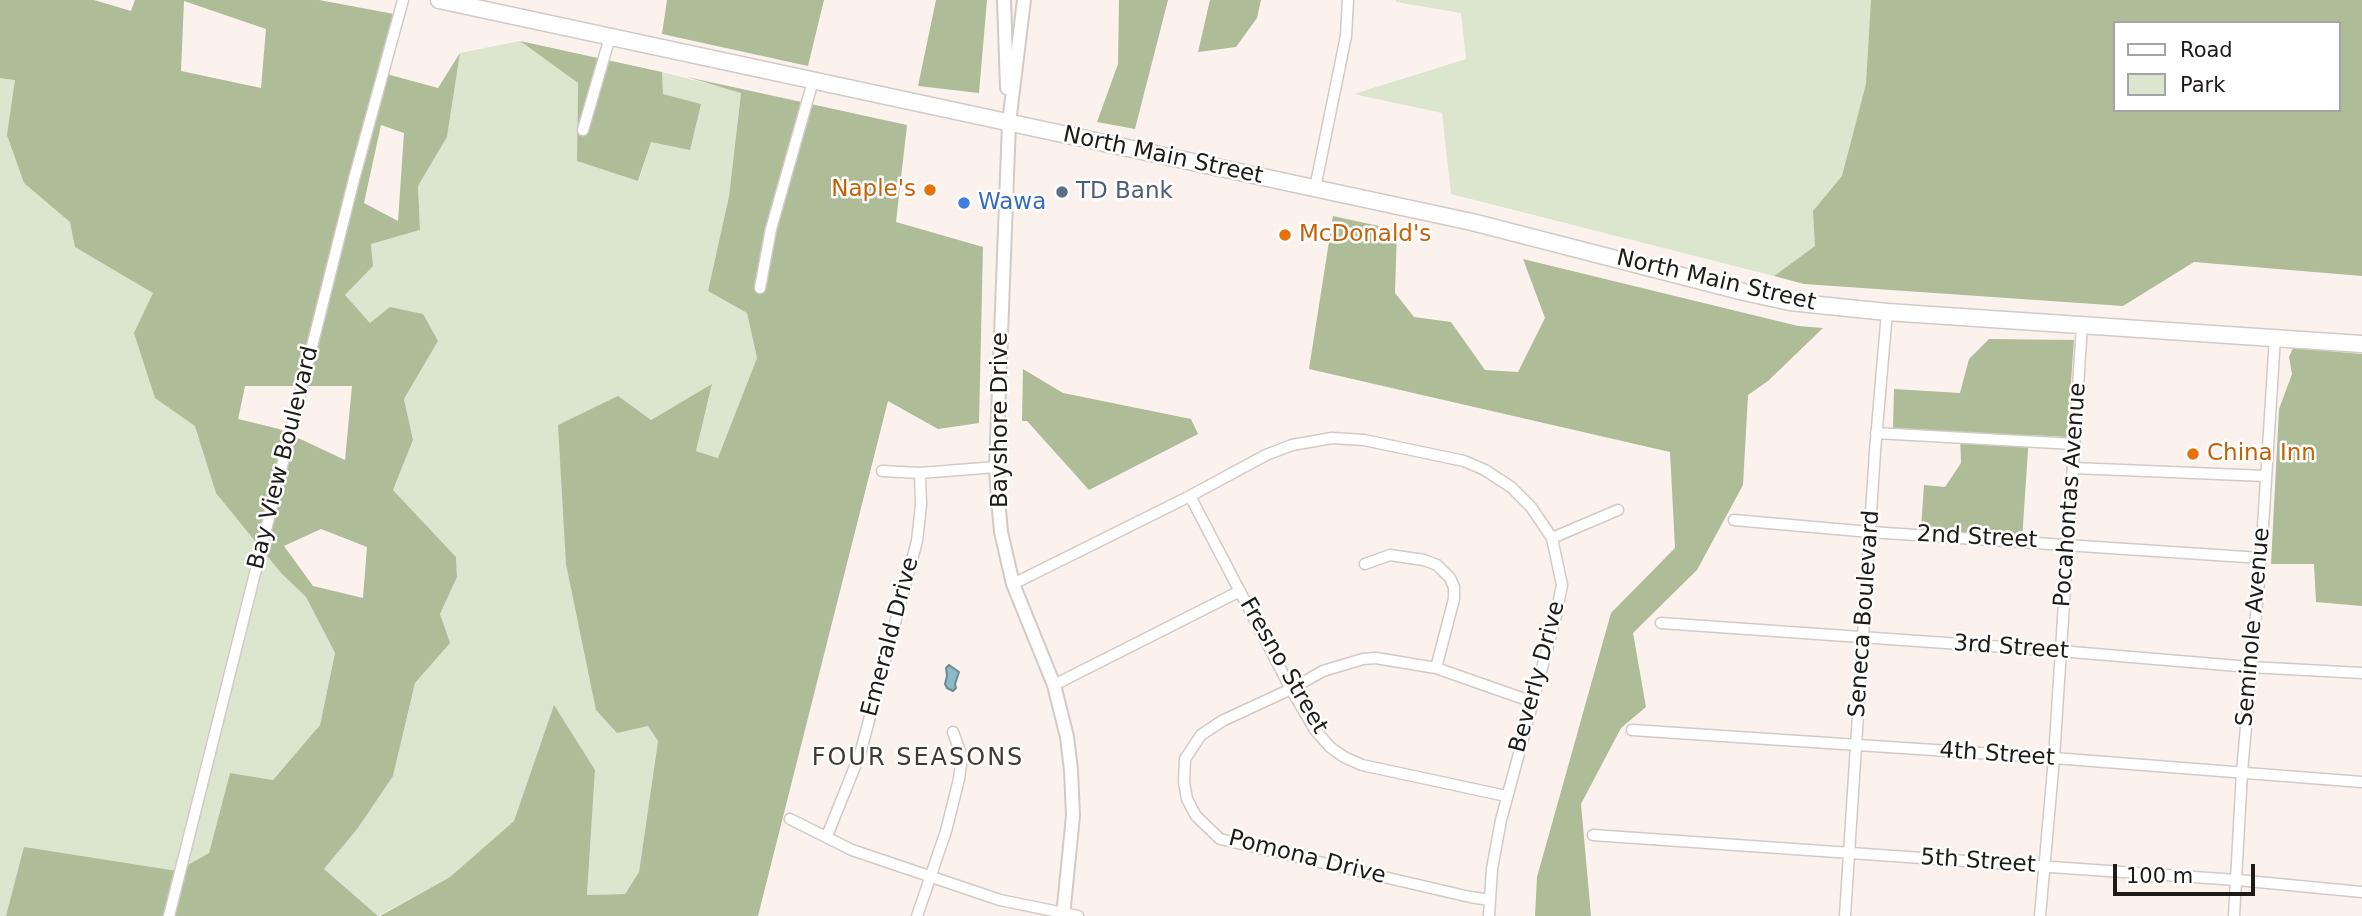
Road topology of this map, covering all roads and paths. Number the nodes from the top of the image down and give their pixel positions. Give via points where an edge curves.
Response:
1 (403, 0) edge
2 (439, 0) edge
3 (1004, 0) edge
4 (1024, 0) edge
5 (1348, 0) edge
6 (610, 37) junction
7 (813, 81) junction
8 (1009, 123) junction
9 (583, 130) dead end
10 (1315, 188) junction
11 (760, 288) dead end
12 (1887, 312) junction
13 (2082, 325) junction
14 (2274, 337) junction
15 (2362, 344) edge
16 (1876, 433) junction
17 (2074, 444) junction
18 (996, 467) junction
19 (2074, 468) junction
20 (882, 471) dead end
21 (919, 473) junction
22 (2266, 476) junction
23 (1190, 496) junction
24 (1618, 510) dead end
25 (1734, 520) dead end
26 (1870, 532) junction
27 (1552, 538) junction
28 (2068, 544) junction
29 (2261, 558) junction
30 (1365, 564) dead end
31 (1013, 584) junction
32 (1240, 591) junction
33 (1661, 623) dead end
34 (1864, 638) junction
35 (2060, 651) junction
36 (2250, 667) junction
37 (1436, 668) junction
38 (2362, 673) edge
39 (1054, 685) junction
40 (1291, 690) junction
41 (1533, 702) junction
42 (1632, 730) dead end
43 (953, 732) dead end
44 (1856, 746) junction
45 (2054, 758) junction
46 (2242, 772) junction
47 (2362, 782) edge
48 (1506, 796) junction
49 (790, 819) dead end
50 (1593, 835) dead end
51 (827, 836) junction
52 (1849, 853) junction
53 (2043, 867) junction
54 (929, 876) junction
55 (2237, 880) junction
56 (2362, 892) edge
57 (1490, 900) junction
58 (1063, 914) edge
59 (169, 916) edge
60 (917, 916) edge
61 (1078, 916) edge
62 (1489, 916) edge
63 (1845, 916) edge
64 (2040, 916) edge
65 (2234, 916) edge

1 - 59 street, Bay View Boulevard
2 - 6 highway, North Main Street
3 - 8 street
4 - 8 street
5 - 10 street via 1346,36
6 - 7 highway, North Main Street
6 - 9 street
7 - 8 highway, North Main Street
7 - 11 street via 771,229
8 - 10 highway, North Main Street
8 - 18 street, Bayshore Drive
10 - 12 highway, North Main Street via 1472,222 1776,299
12 - 13 highway, North Main Street
12 - 16 street, Seneca Boulevard
13 - 14 highway, North Main Street
13 - 17 street, Pocahontas Avenue
14 - 15 highway, North Main Street
14 - 22 street, Seminole Avenue
16 - 17 street
16 - 26 street, Seneca Boulevard
17 - 19 street, Pocahontas Avenue
18 - 21 street
18 - 31 street, Bayshore Drive via 1001,532
19 - 22 street
19 - 28 street, Pocahontas Avenue
20 - 21 street
21 - 51 street, Emerald Drive via 917,541 860,754
22 - 29 street, Seminole Avenue
23 - 27 street, Beverly Drive via 1292,445 1332,438 1364,440 1464,461 1485,470 1531,507
23 - 31 street, Beverly Drive
23 - 32 street, Fresno Street
24 - 27 street
25 - 26 street, 2nd Street
26 - 28 street, 2nd Street
26 - 34 street, Seneca Boulevard
27 - 41 street, Beverly Drive via 1562,584
28 - 29 street, 2nd Street
28 - 35 street, Pocahontas Avenue
29 - 36 street, Seminole Avenue
30 - 37 street via 1390,555 1437,565 1450,578 1454,599
31 - 39 street, Bayshore Drive
32 - 39 street
32 - 40 street, Fresno Street
33 - 34 street, 3rd Street
34 - 35 street, 3rd Street
34 - 44 street, Seneca Boulevard
35 - 36 street, 3rd Street
35 - 45 street, Pocahontas Avenue
36 - 38 street, 3rd Street
36 - 46 street, Seminole Avenue
37 - 40 street, Pomona Drive via 1363,659 1322,671
37 - 41 street, Pomona Drive
39 - 58 street, Bayshore Drive via 1067,737 1073,792
40 - 48 street, Fresno Street via 1315,730 1345,757 1362,765
40 - 57 street, Pomona Drive via 1222,721 1195,743 1185,759 1184,791 1200,821 1220,839
41 - 48 street, Beverly Drive
42 - 44 street, 4th Street
43 - 54 street via 962,758 959,779
44 - 45 street, 4th Street
44 - 52 street, Seneca Boulevard
45 - 46 street, 4th Street
45 - 53 street, Pocahontas Avenue
46 - 47 street, 4th Street
46 - 55 street, Seminole Avenue
48 - 57 street, Beverly Drive
49 - 51 street
50 - 52 street, 5th Street
51 - 54 street via 852,850
52 - 53 street, 5th Street
52 - 63 street, Seneca Boulevard
53 - 55 street, 5th Street
53 - 64 street, Pocahontas Avenue
54 - 58 street via 1000,900
54 - 60 street
55 - 56 street, 5th Street
55 - 65 street, Seminole Avenue
57 - 62 street, Beverly Drive
58 - 61 street

